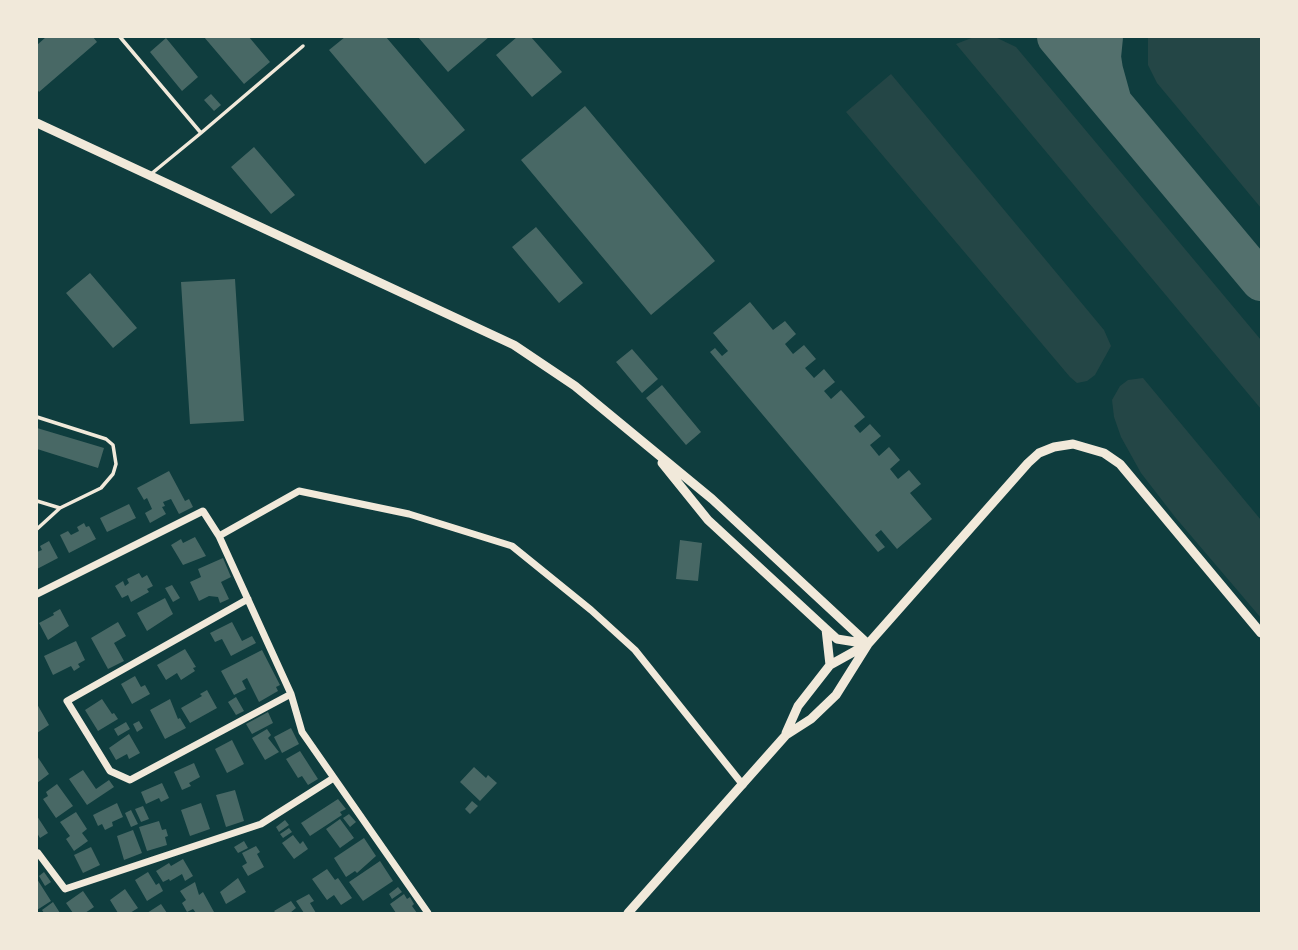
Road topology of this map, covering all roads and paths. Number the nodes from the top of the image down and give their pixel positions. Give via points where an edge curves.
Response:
1 (120, 37) edge
2 (303, 46) dead end
3 (37, 123) edge
4 (201, 133) junction
5 (150, 174) junction
6 (37, 417) edge
7 (650, 448) junction
8 (37, 501) edge
9 (60, 508) junction
10 (37, 529) edge
11 (219, 536) junction
12 (37, 594) edge
13 (248, 599) junction
14 (826, 629) junction
15 (1261, 633) edge
16 (867, 644) junction
17 (830, 665) junction
18 (291, 694) junction
19 (786, 735) junction
20 (332, 779) junction
21 (743, 785) junction
22 (37, 854) edge
23 (428, 913) edge
24 (628, 913) edge

1 - 4 lane
2 - 4 lane
3 - 5 street
4 - 5 lane
5 - 7 street via 514,345 575,386
6 - 9 lane via 106,439 116,454 113,474 101,488
7 - 14 street via 708,520
7 - 16 street via 712,499
8 - 9 lane
9 - 10 lane
11 - 12 street via 203,511
11 - 13 street
11 - 21 street via 299,491 408,514 512,545 635,650
13 - 18 street
13 - 18 street via 67,701 110,771 130,780
14 - 16 street via 837,639
14 - 17 street
15 - 16 street via 1120,464 1104,453 1073,444 1039,453 1028,463
16 - 17 street
16 - 19 street via 836,695
17 - 19 street via 798,706
18 - 20 street via 302,732
19 - 21 street
20 - 22 street via 261,824 65,889
20 - 23 street
21 - 24 street

